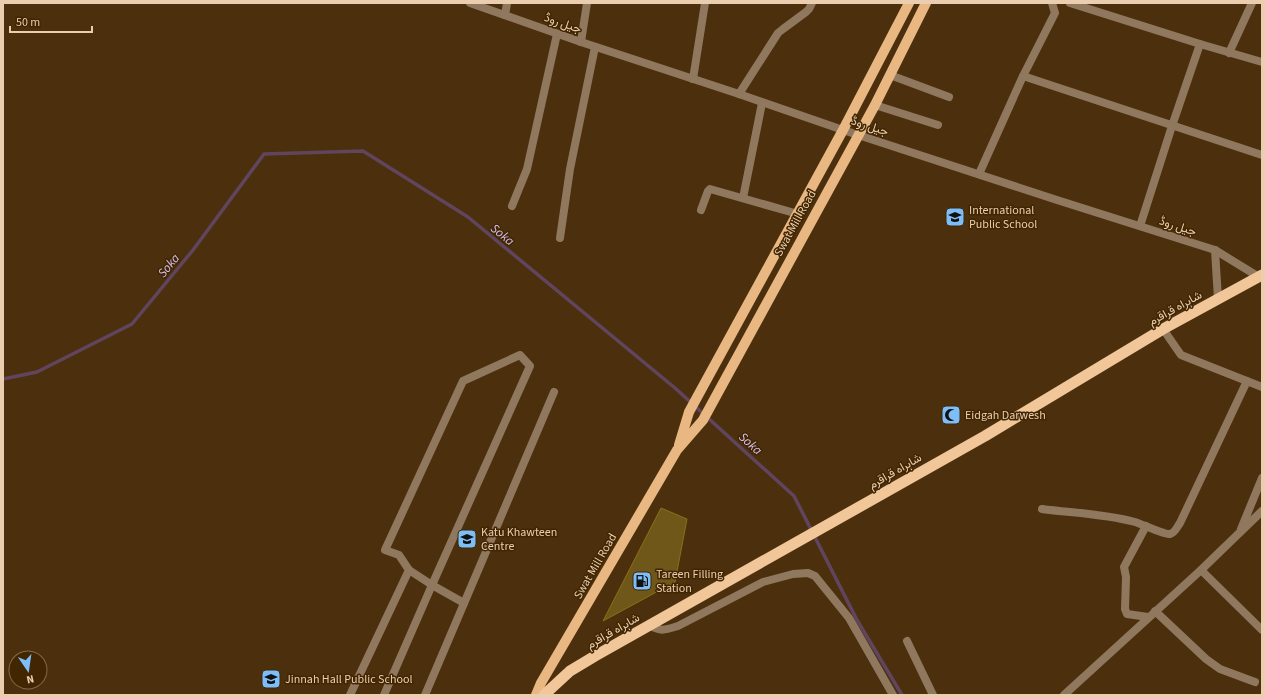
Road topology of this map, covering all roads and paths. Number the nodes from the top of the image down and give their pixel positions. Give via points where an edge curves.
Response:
1 (470, 3) edge
2 (507, 3) edge
3 (587, 3) edge
4 (705, 3) edge
5 (812, 3) edge
6 (909, 3) edge
7 (926, 3) edge
8 (1052, 3) edge
9 (1070, 3) edge
10 (1252, 3) edge
11 (505, 15) junction
12 (557, 34) junction
13 (581, 42) junction
14 (1200, 44) junction
15 (595, 46) junction
16 (1229, 52) junction
17 (1262, 62) edge
18 (890, 75) junction
19 (1023, 76) junction
20 (693, 79) junction
21 (739, 94) junction
22 (949, 97) dead end
23 (762, 103) junction
24 (875, 105) junction
25 (938, 125) dead end
26 (1172, 126) junction
27 (843, 130) junction
28 (858, 135) junction
29 (1262, 155) edge
30 (979, 174) junction
31 (743, 198) junction
32 (512, 206) dead end
33 (701, 210) dead end
34 (798, 214) junction
35 (1140, 226) junction
36 (560, 238) dead end
37 (1215, 250) junction
38 (1260, 276) edge
39 (1218, 299) junction
40 (1163, 330) junction
41 (1247, 381) junction
42 (1262, 387) edge
43 (554, 392) dead end
44 (678, 450) junction
45 (1262, 478) edge
46 (1042, 509) dead end
47 (1262, 511) edge
48 (1146, 526) junction
49 (1240, 532) junction
50 (409, 570) junction
51 (1200, 570) junction
52 (432, 585) junction
53 (464, 603) junction
54 (1155, 611) junction
55 (1148, 617) junction
56 (648, 625) junction
57 (1262, 630) edge
58 (907, 641) dead end
59 (1255, 682) dead end
60 (350, 695) edge
61 (384, 695) edge
62 (425, 695) edge
63 (536, 695) edge
64 (544, 695) edge
65 (893, 695) edge
66 (933, 695) edge
67 (1064, 695) edge

1 - 11 street, جیل روڈ
2 - 11 street
3 - 13 street
4 - 20 street
5 - 21 street via 810,9 782,29
6 - 27 main road, Swat Mill Road
7 - 18 main road, Swat Mill Road
8 - 19 street via 1055,13
9 - 14 street
10 - 16 street
11 - 12 street, جیل روڈ
12 - 13 street, جیل روڈ
12 - 32 street via 527,169
13 - 15 street, جیل روڈ
14 - 16 street
14 - 26 street
15 - 20 street, جیل روڈ
15 - 36 street via 570,169
16 - 17 street
18 - 22 street
18 - 24 main road, Swat Mill Road
19 - 26 street
19 - 30 street
20 - 21 street, جیل روڈ
21 - 23 street, جیل روڈ
23 - 27 street, جیل روڈ
23 - 31 street
24 - 25 street
24 - 28 main road, Swat Mill Road
26 - 29 street
26 - 35 street
27 - 28 street, جیل روڈ
27 - 34 main road, Swat Mill Road
28 - 30 street, جیل روڈ
28 - 44 main road, Swat Mill Road via 703,420
30 - 35 street, جیل روڈ
31 - 33 street via 710,190
31 - 34 street
34 - 44 main road, Swat Mill Road via 690,412
35 - 37 street, جیل روڈ
37 - 38 street, جیل روڈ
37 - 39 street
38 - 39 highway, شاہراہ قراقرم
39 - 40 highway, شاہراہ قراقرم
40 - 41 street via 1181,355
40 - 56 highway, شاہراہ قراقرم via 985,436
41 - 42 street
41 - 48 street via 1176,530 1171,534 1165,534
43 - 53 street
44 - 63 main road, Swat Mill Road
45 - 49 street
46 - 48 street via 1121,519
47 - 49 street
48 - 55 street via 1124,567 1127,614
49 - 51 street
50 - 52 street
50 - 52 street via 398,555 385,550 464,381 520,355 530,366
50 - 60 street
51 - 54 street
51 - 57 street
52 - 53 street
52 - 61 street
53 - 62 street
54 - 55 street
54 - 59 street via 1220,669
55 - 67 street
56 - 64 highway, شاہراہ قراقرم via 570,671
56 - 65 street via 657,630 678,626 764,582 793,574 808,573 814,576 849,618
58 - 66 street

